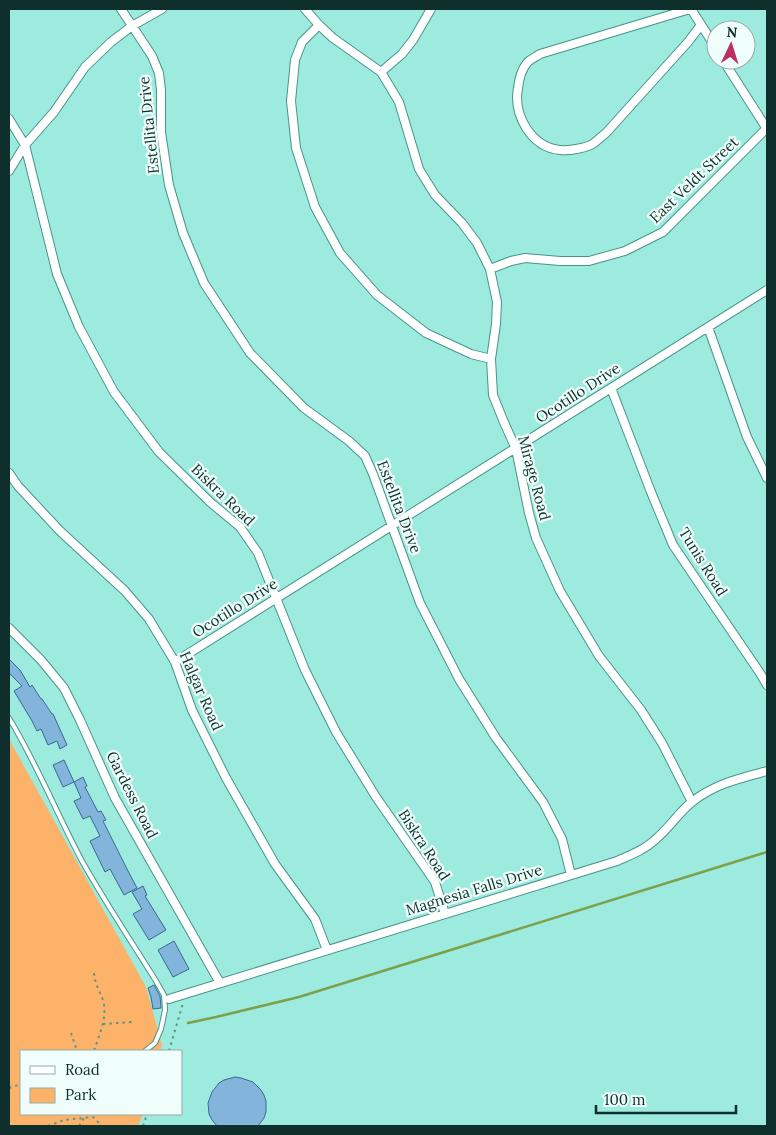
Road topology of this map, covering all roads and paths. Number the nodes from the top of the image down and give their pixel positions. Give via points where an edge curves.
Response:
1 (121, 9) edge
2 (162, 9) edge
3 (305, 9) edge
4 (430, 9) edge
5 (690, 9) edge
6 (701, 24) junction
7 (318, 25) junction
8 (132, 26) junction
9 (706, 32) edge
10 (729, 70) edge
11 (381, 72) junction
12 (9, 119) edge
13 (767, 128) edge
14 (25, 146) junction
15 (9, 171) edge
16 (490, 269) junction
17 (767, 290) edge
18 (708, 327) junction
19 (491, 359) junction
20 (611, 388) junction
21 (516, 449) junction
22 (9, 473) edge
23 (767, 478) edge
24 (391, 526) junction
25 (276, 599) junction
26 (9, 628) edge
27 (175, 662) junction
28 (767, 685) edge
29 (9, 718) edge
30 (767, 771) edge
31 (692, 802) junction
32 (571, 874) junction
33 (445, 914) junction
34 (327, 950) junction
35 (94, 973) dead end
36 (220, 983) junction
37 (185, 994) junction
38 (169, 999) dead end
39 (132, 1022) dead end
40 (103, 1024) junction
41 (71, 1033) dead end
42 (77, 1050) edge
43 (94, 1050) edge
44 (146, 1050) edge
45 (169, 1050) edge
46 (93, 1117) joint
47 (84, 1118) junction
48 (48, 1126) edge
49 (79, 1126) edge
50 (102, 1126) edge

1 - 8 street, Estellita Drive
2 - 8 street
3 - 7 street, Mirage Road
4 - 11 street via 413,40
5 - 6 street
5 - 6 street via 540,54 527,63 519,77 516,97 519,116 529,133 545,145 560,150 593,144 638,98
6 - 9 street
7 - 11 street, Mirage Road
7 - 19 street via 302,42 294,60 291,101 296,148 315,207 340,253 377,295 426,333 471,354
8 - 14 street via 85,67 54,112
8 - 24 street, Estellita Drive via 159,73 161,132 169,185 183,233 204,283 250,352 304,408 350,440 365,456
10 - 13 street
11 - 16 street, Mirage Road via 400,102 419,169 435,194 477,243
12 - 14 street, Biskra Road
13 - 16 street, East Veldt Street via 663,232 625,251 589,261 525,258 510,260
14 - 15 street
14 - 25 street, Biskra Road via 57,274 78,326 114,392 159,452 240,527 258,553
16 - 19 street, Mirage Road via 497,302
17 - 18 street, Ocotillo Drive
18 - 20 street, Ocotillo Drive
18 - 23 street via 747,437
19 - 21 street, Mirage Road via 493,394
20 - 21 street, Ocotillo Drive
20 - 28 street, Tunis Road via 674,545
21 - 24 street, Ocotillo Drive
21 - 31 street, Mirage Road via 528,513 560,591 599,656 662,743
22 - 27 street, Halgar Road via 60,530 125,591 149,619
24 - 25 street, Ocotillo Drive
24 - 32 street, Estellita Drive via 420,603 458,679 543,802 562,839
25 - 27 street, Ocotillo Drive
25 - 33 street, Biskra Road via 305,670 336,732 435,882
26 - 36 street, Gardess Road via 64,688 115,798
27 - 34 street, Halgar Road via 192,710 226,778 275,864 315,919
29 - 44 lane via 32,757 82,860 164,995 161,1029 155,1043
30 - 31 street, Magnesia Falls Drive via 731,781
31 - 32 street, Magnesia Falls Drive via 642,850
32 - 33 street, Magnesia Falls Drive
33 - 34 street, Magnesia Falls Drive
34 - 36 street, Magnesia Falls Drive
35 - 40 path via 104,1004
36 - 37 street, Magnesia Falls Drive
37 - 38 street, Magnesia Falls Drive
37 - 45 path
39 - 40 path
40 - 43 path
41 - 42 path
46 - 47 path
46 - 50 path
47 - 48 path
47 - 49 path

